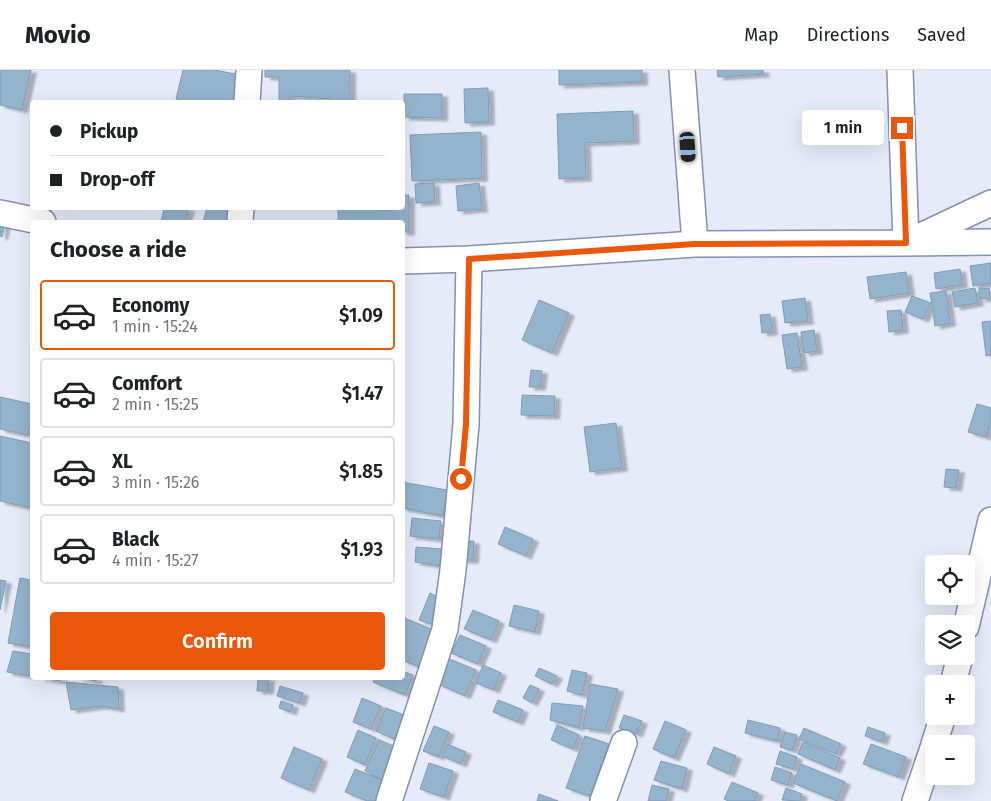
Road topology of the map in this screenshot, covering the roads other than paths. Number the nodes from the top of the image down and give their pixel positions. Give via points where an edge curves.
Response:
1 (249, 70) edge
2 (682, 70) edge
3 (900, 70) edge
4 (247, 100) edge
5 (991, 202) edge
6 (0, 213) edge
7 (33, 220) edge
8 (991, 242) edge
9 (906, 243) junction
10 (695, 244) junction
11 (469, 259) junction
12 (405, 261) edge
13 (991, 520) edge
14 (969, 615) edge
15 (624, 743) dead end
16 (925, 772) edge
17 (389, 801) edge
18 (603, 801) edge
19 (916, 801) edge

1 - 4 street
2 - 10 street
3 - 9 street
5 - 9 street
6 - 7 street
8 - 9 street
9 - 10 street
10 - 11 street
11 - 12 street
11 - 17 street via 466,424 445,629
13 - 14 street
15 - 18 street
16 - 19 street

